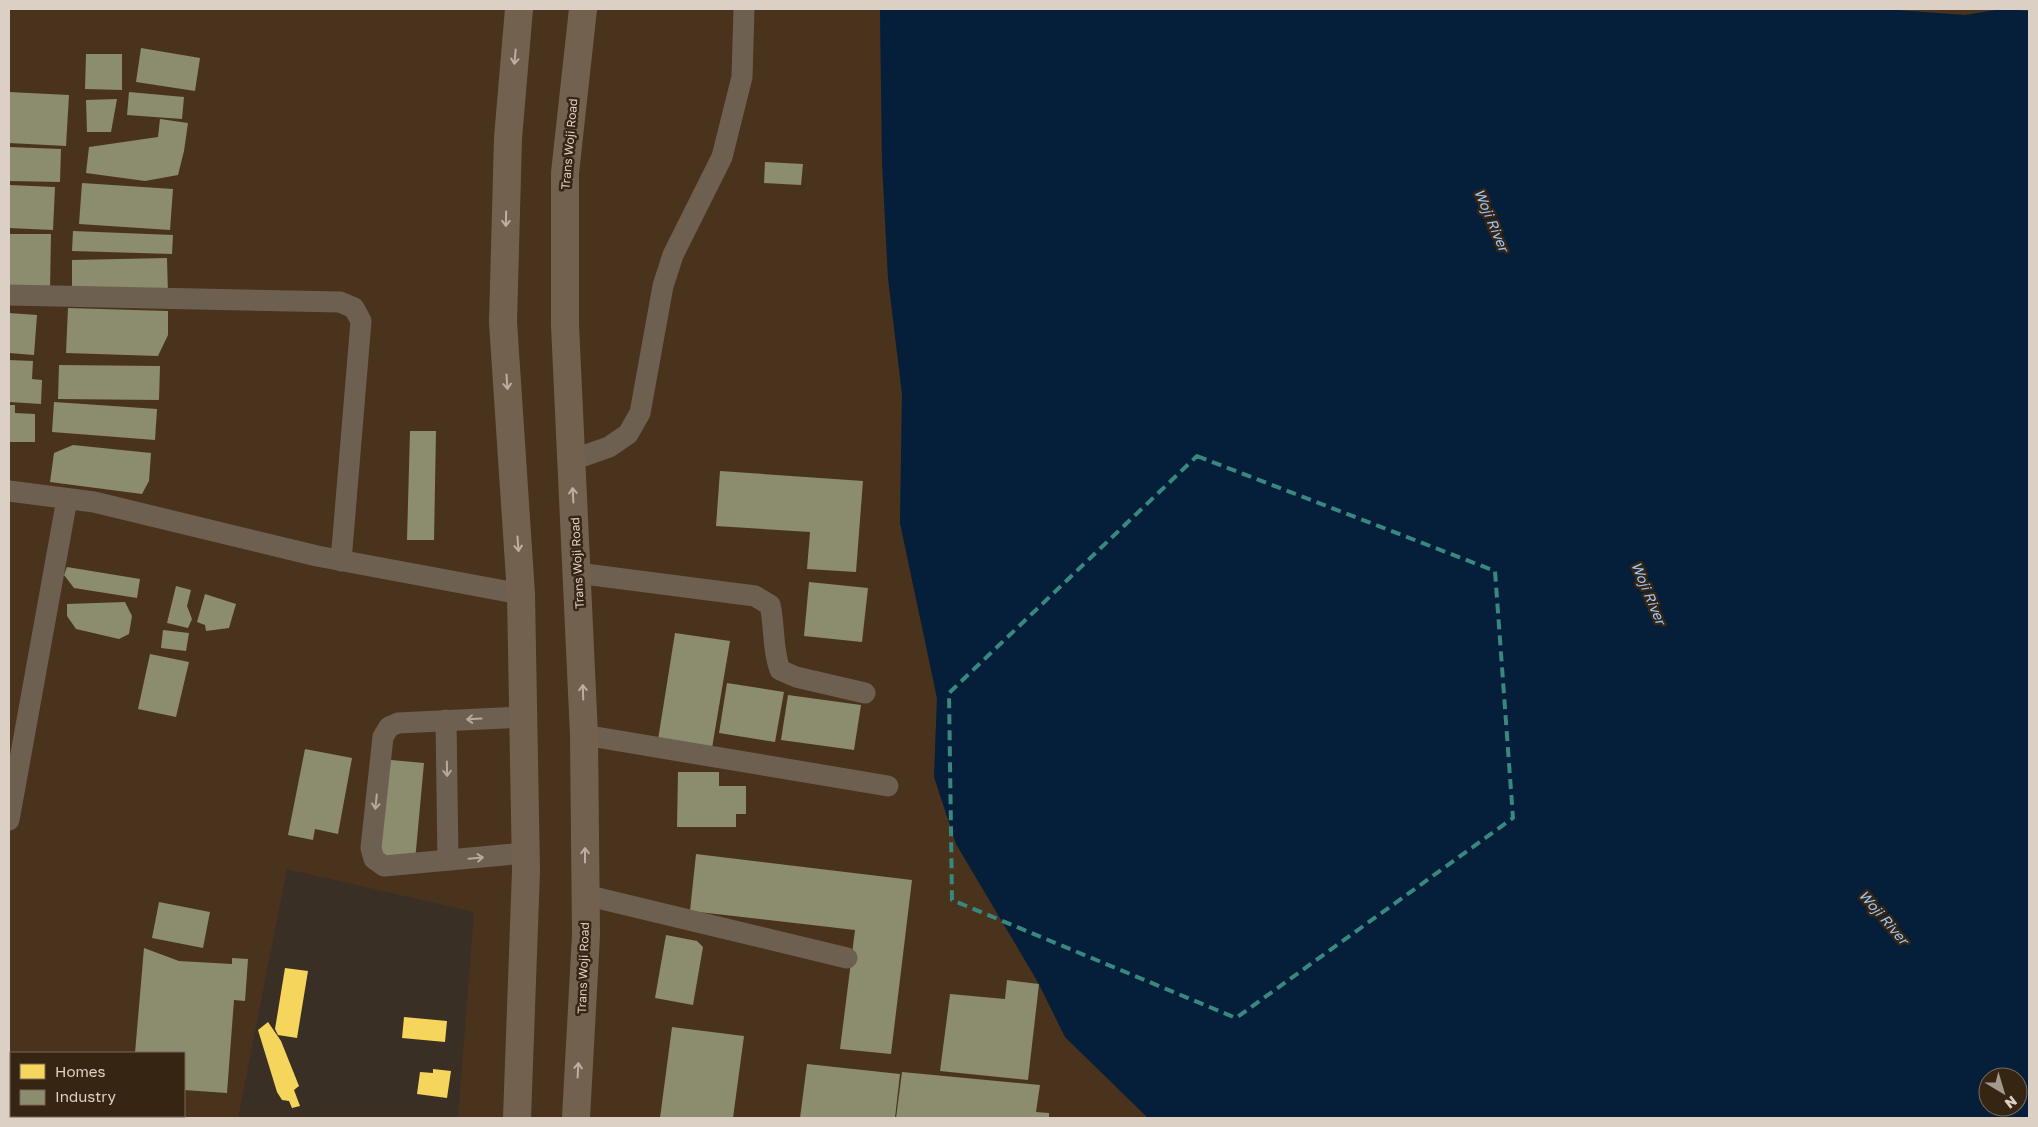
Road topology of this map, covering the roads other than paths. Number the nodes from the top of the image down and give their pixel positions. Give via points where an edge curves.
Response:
1 (519, 9) edge
2 (583, 9) edge
3 (744, 9) edge
4 (9, 295) edge
5 (572, 460) junction
6 (9, 491) edge
7 (67, 499) junction
8 (341, 560) junction
9 (577, 573) junction
10 (522, 594) junction
11 (866, 693) dead end
12 (523, 717) junction
13 (446, 720) junction
14 (584, 735) junction
15 (888, 786) dead end
16 (9, 820) edge
17 (525, 853) junction
18 (448, 860) junction
19 (585, 895) junction
20 (847, 958) dead end
21 (517, 1118) edge
22 (576, 1118) edge

1 -> 10 main road via 508,138 503,322
2 - 5 main road, Trans Woji Road via 565,173 565,325
3 - 5 lane via 742,77 722,157 673,255 663,286 640,414 628,434 609,447
4 - 8 lane via 340,302 354,308 361,321
9 -> 5 main road, Trans Woji Road
6 - 7 lane
7 - 8 lane via 94,502
7 - 16 lane
8 - 10 lane
9 - 11 lane via 755,596 770,605 780,670 796,678
14 -> 9 main road, Trans Woji Road
10 - 12 main road
12 -> 13 lane
12 - 17 main road
13 -> 18 lane
13 -> 18 lane via 398,723 383,737 371,848 374,859 384,866
14 - 15 lane
19 -> 14 main road, Trans Woji Road
18 -> 17 lane
17 - 21 main road
19 - 20 lane
22 -> 19 main road, Trans Woji Road via 586,935

